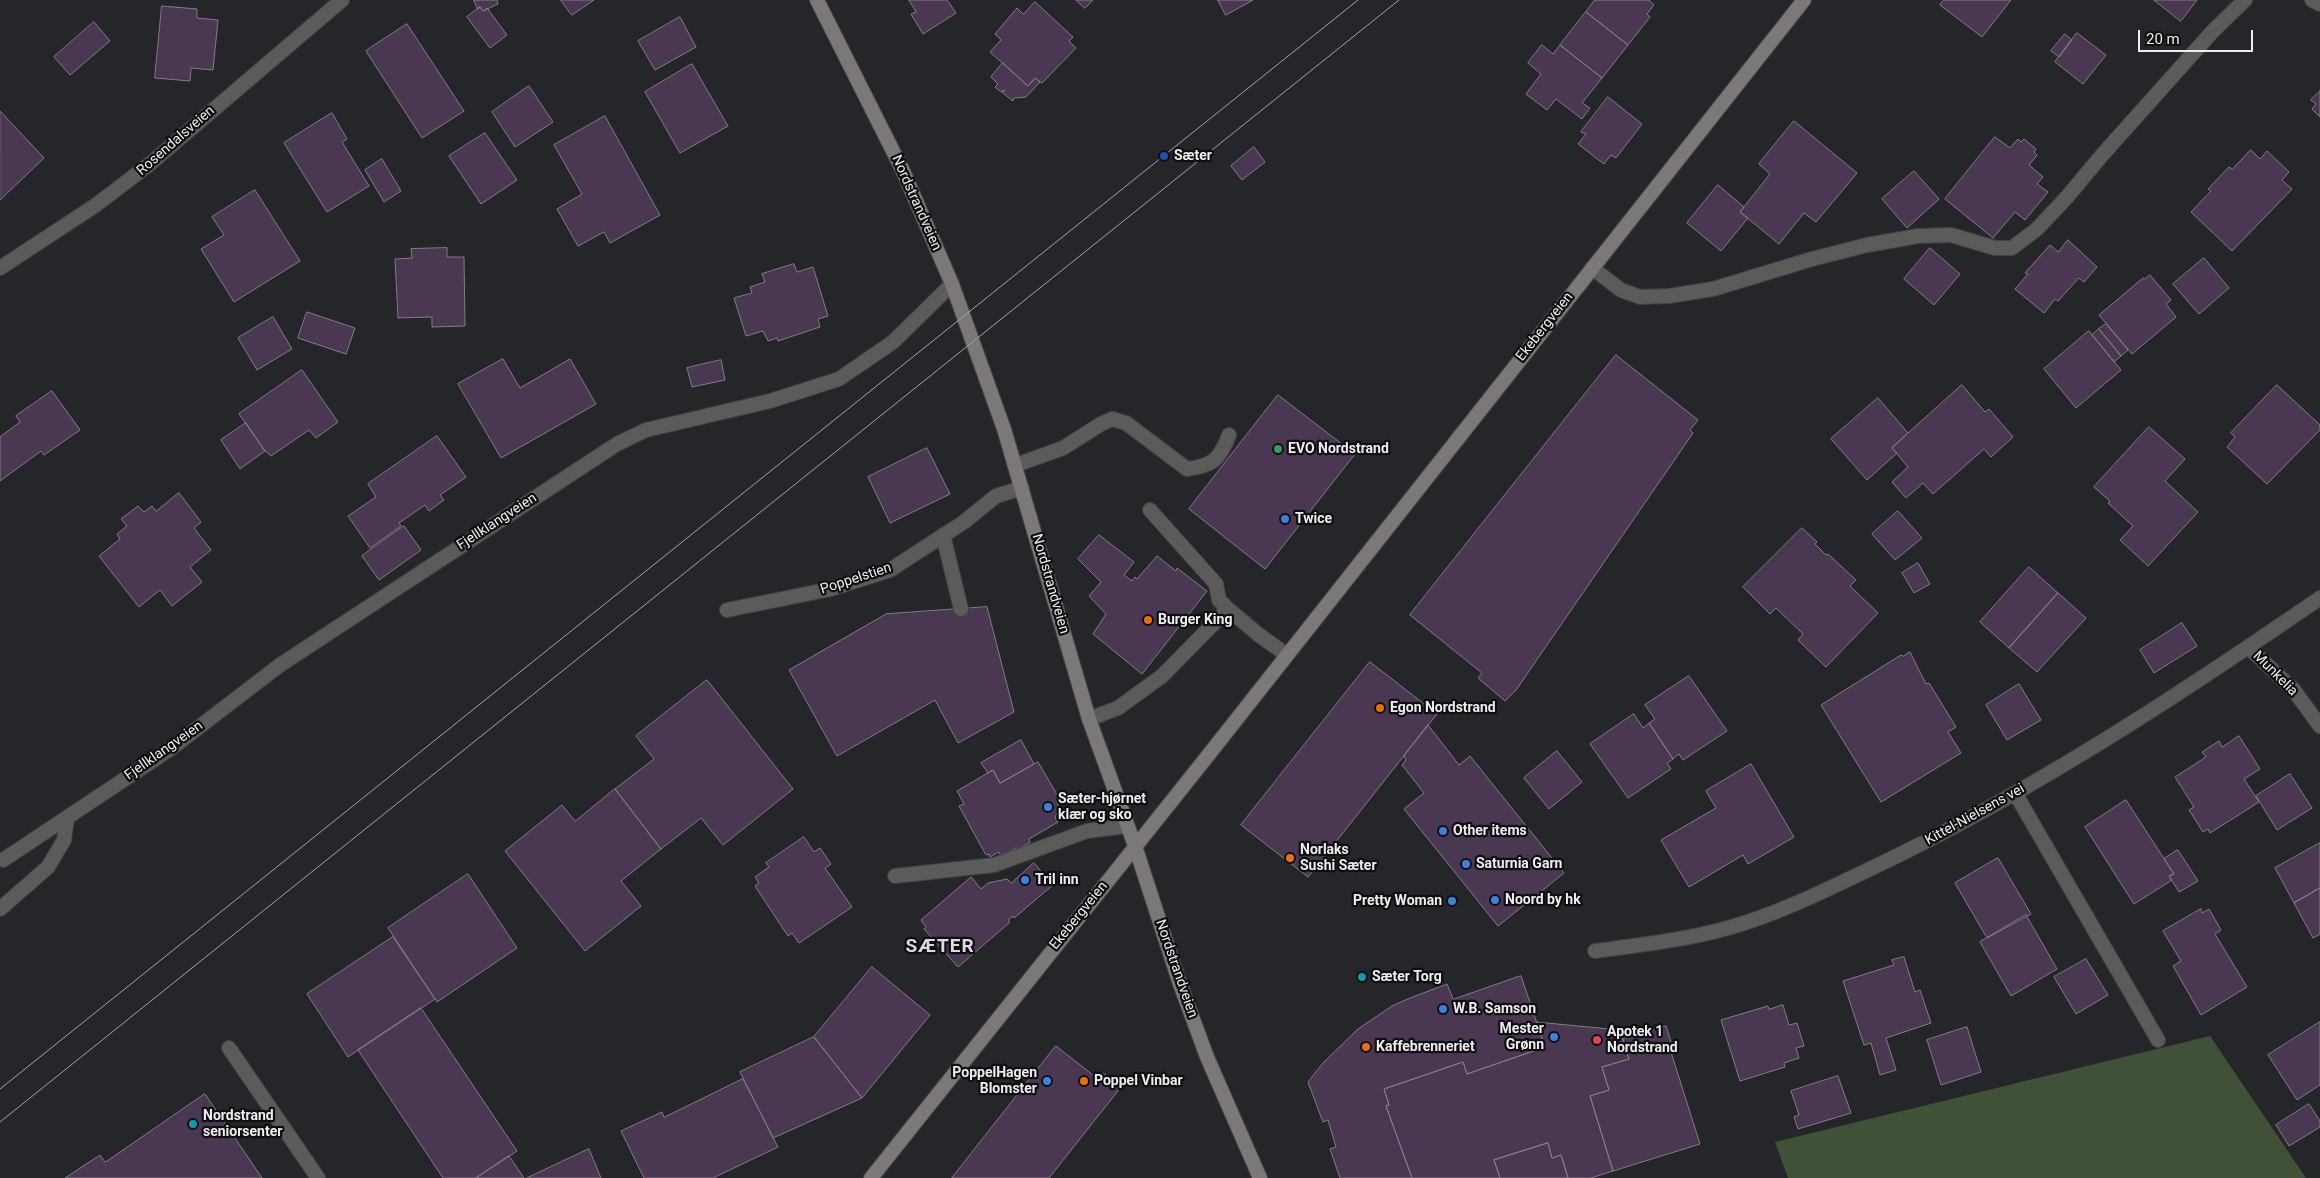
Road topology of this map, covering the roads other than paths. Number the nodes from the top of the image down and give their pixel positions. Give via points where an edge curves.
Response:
1 (342, 0) edge
2 (817, 0) edge
3 (1804, 0) edge
4 (2245, 0) edge
5 (2312, 0) edge
6 (2320, 4) edge
7 (0, 268) edge
8 (1592, 268) junction
9 (952, 284) junction
10 (1229, 435) dead end
11 (1016, 465) junction
12 (1022, 488) junction
13 (1150, 510) dead end
14 (943, 535) junction
15 (2320, 598) edge
16 (961, 609) dead end
17 (1228, 609) junction
18 (727, 610) dead end
19 (2248, 647) junction
20 (1287, 655) junction
21 (1090, 719) junction
22 (2320, 726) edge
23 (2015, 793) junction
24 (67, 818) junction
25 (1127, 826) junction
26 (1135, 846) junction
27 (4, 860) dead end
28 (895, 876) dead end
29 (0, 909) edge
30 (1595, 951) dead end
31 (2158, 1040) dead end
32 (229, 1048) dead end
33 (875, 1176) edge
34 (318, 1178) edge
35 (1260, 1178) edge

1 - 7 street, Rosendalsveien via 152,163 96,206
2 - 9 main road, Nordstrandveien via 903,171
3 - 8 main road, Ekebergveien
4 - 8 street via 2200,45 2067,198 2037,229 2012,248 1995,248 1951,235 1918,236 1812,259 1713,289 1669,296 1640,297
5 - 6 street
8 - 20 main road, Ekebergveien
9 - 11 main road, Nordstrandveien
9 - 24 street, Fjellklangveien via 894,342 840,380 770,401 646,430 617,444 280,665 173,746
10 - 11 street via 1222,452 1206,467 1187,469 1126,423 1112,419 1063,448
11 - 12 main road, Nordstrandveien
12 - 14 street, Poppelstien via 996,496
12 - 21 main road, Nordstrandveien
13 - 17 street via 1216,584 1219,600
14 - 16 street
14 - 18 street, Poppelstien via 890,570 832,589
15 - 19 street, Kittel-Nielsens vei
17 - 20 street
17 - 21 street via 1162,676 1118,708
19 - 22 street, Munkelia via 2293,689
19 - 23 street, Kittel-Nielsens vei via 2115,734
20 - 26 main road, Ekebergveien
21 - 25 main road, Nordstrandveien
23 - 30 street, Kittel-Nielsens vei via 1923,844 1798,902 1729,928
23 - 31 street
24 - 27 street, Fjellklangveien
24 - 29 street via 64,840 48,867
25 - 26 main road, Nordstrandveien
25 - 28 street via 1087,831 994,865
26 - 33 main road, Ekebergveien
26 - 35 main road, Nordstrandveien via 1193,1021
32 - 34 street

